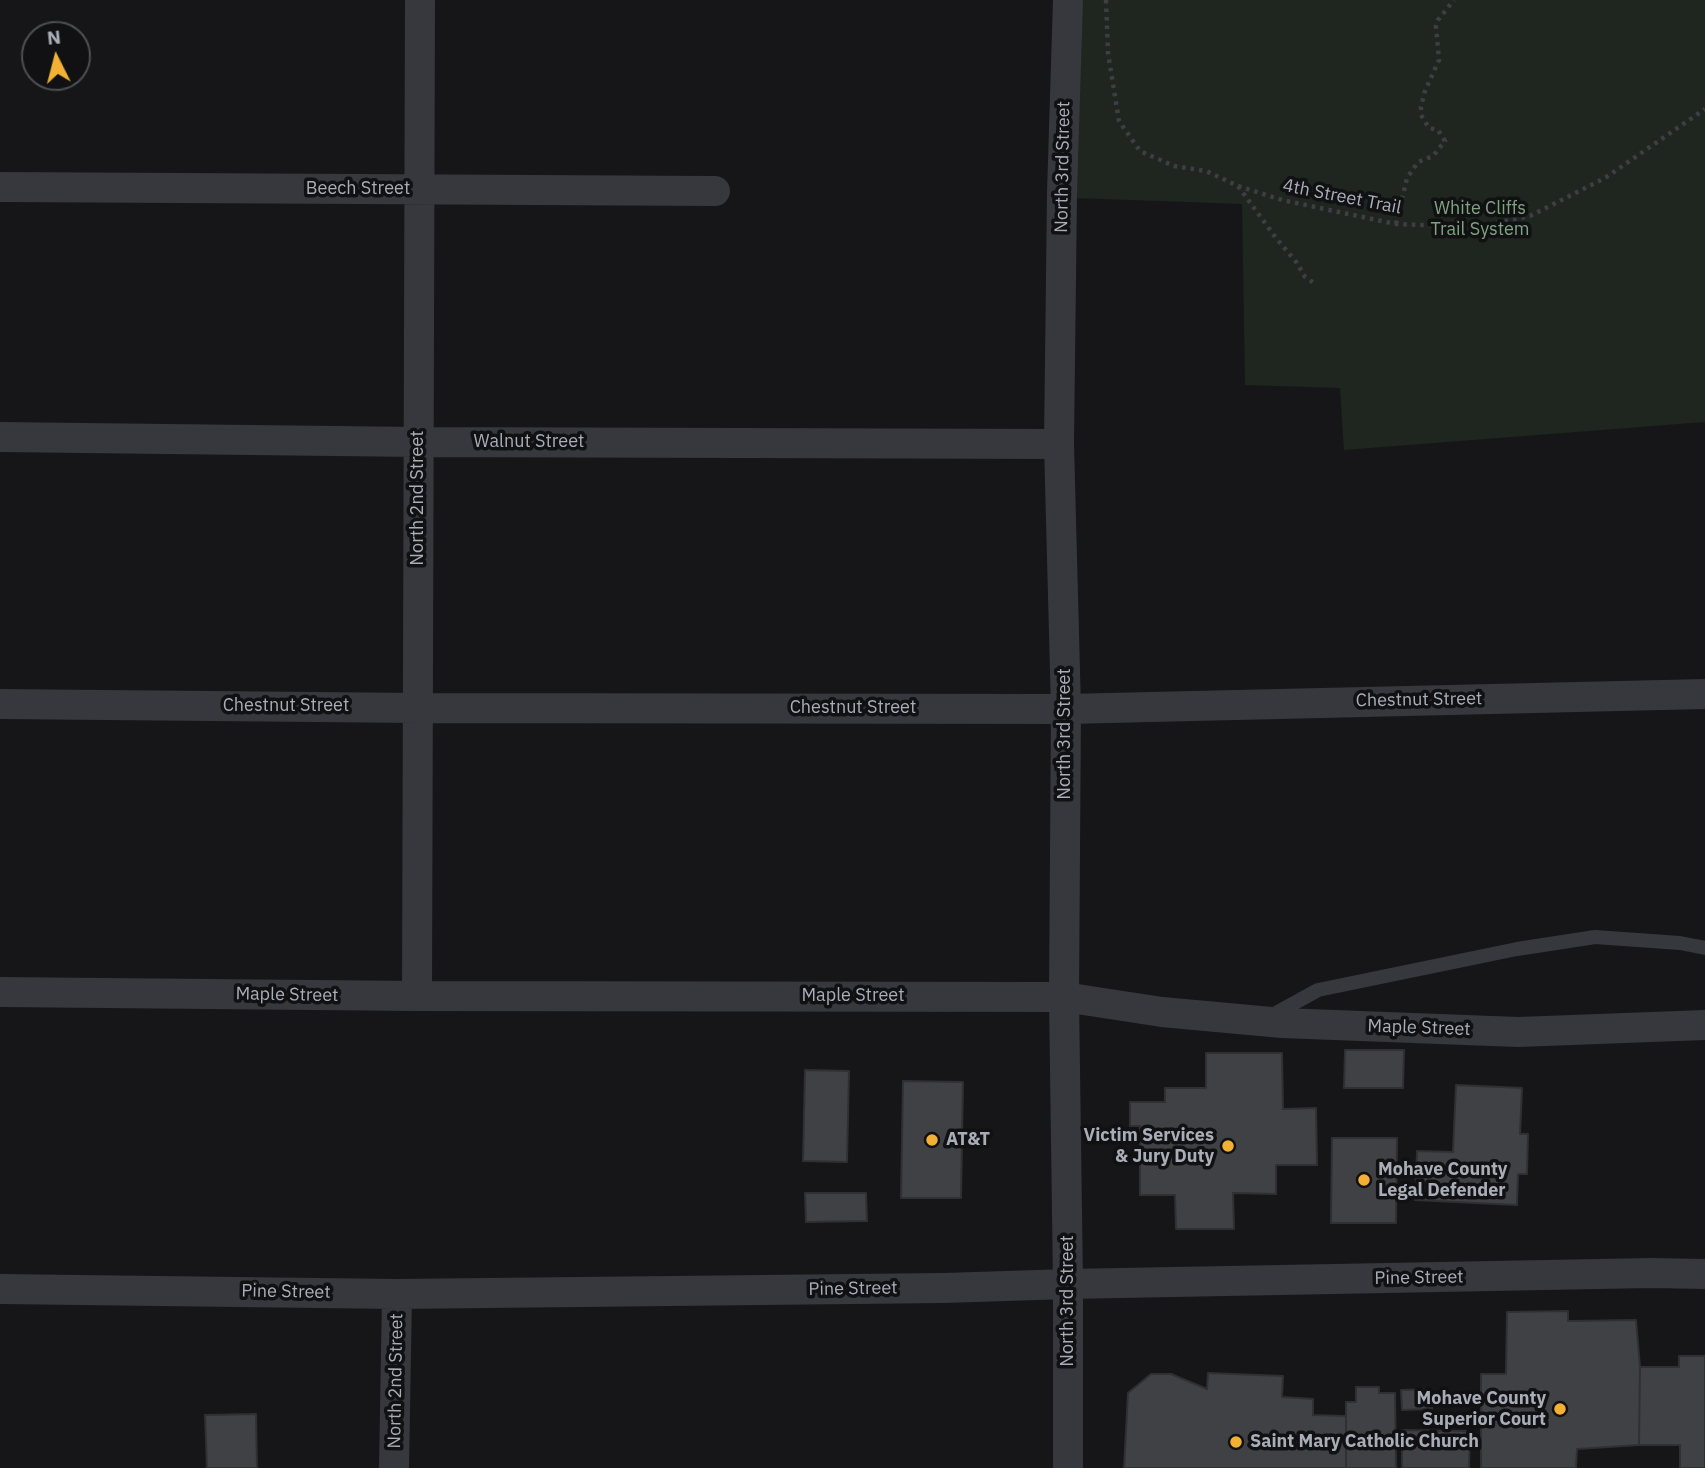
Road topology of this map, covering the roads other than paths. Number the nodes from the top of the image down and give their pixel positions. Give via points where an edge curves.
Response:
1 (420, 0) edge
2 (1068, 0) edge
3 (0, 187) edge
4 (419, 189) junction
5 (715, 191) dead end
6 (0, 437) edge
7 (418, 442) junction
8 (1059, 444) junction
9 (1705, 694) edge
10 (0, 704) edge
11 (418, 708) junction
12 (1066, 709) junction
13 (1705, 948) edge
14 (0, 992) edge
15 (417, 996) junction
16 (1064, 997) junction
17 (1262, 1021) junction
18 (1705, 1025) edge
19 (1705, 1274) edge
20 (1068, 1283) junction
21 (0, 1289) edge
22 (397, 1294) junction
23 (394, 1468) edge
24 (1068, 1468) edge

1 - 4 street, North 2nd Street
2 - 8 street, North 3rd Street
3 - 4 street, Beech Street
4 - 5 street, Beech Street
4 - 7 street, North 2nd Street
6 - 7 street, Walnut Street
7 - 8 street, Walnut Street
7 - 11 street, North 2nd Street
8 - 12 street, North 3rd Street
9 - 12 street, Chestnut Street
10 - 11 street, Chestnut Street
11 - 12 street, Chestnut Street
11 - 15 street, North 2nd Street
12 - 16 street, North 3rd Street
13 - 17 lane via 1595,937 1517,949 1318,990
14 - 15 street, Maple Street
15 - 16 street, Maple Street
16 - 17 street, Maple Street
16 - 20 street, North 3rd Street
17 - 18 street, Maple Street via 1518,1032
19 - 20 street, Pine Street
20 - 22 street, Pine Street
20 - 24 street, North 3rd Street
21 - 22 street, Pine Street
22 - 23 street, North 2nd Street

